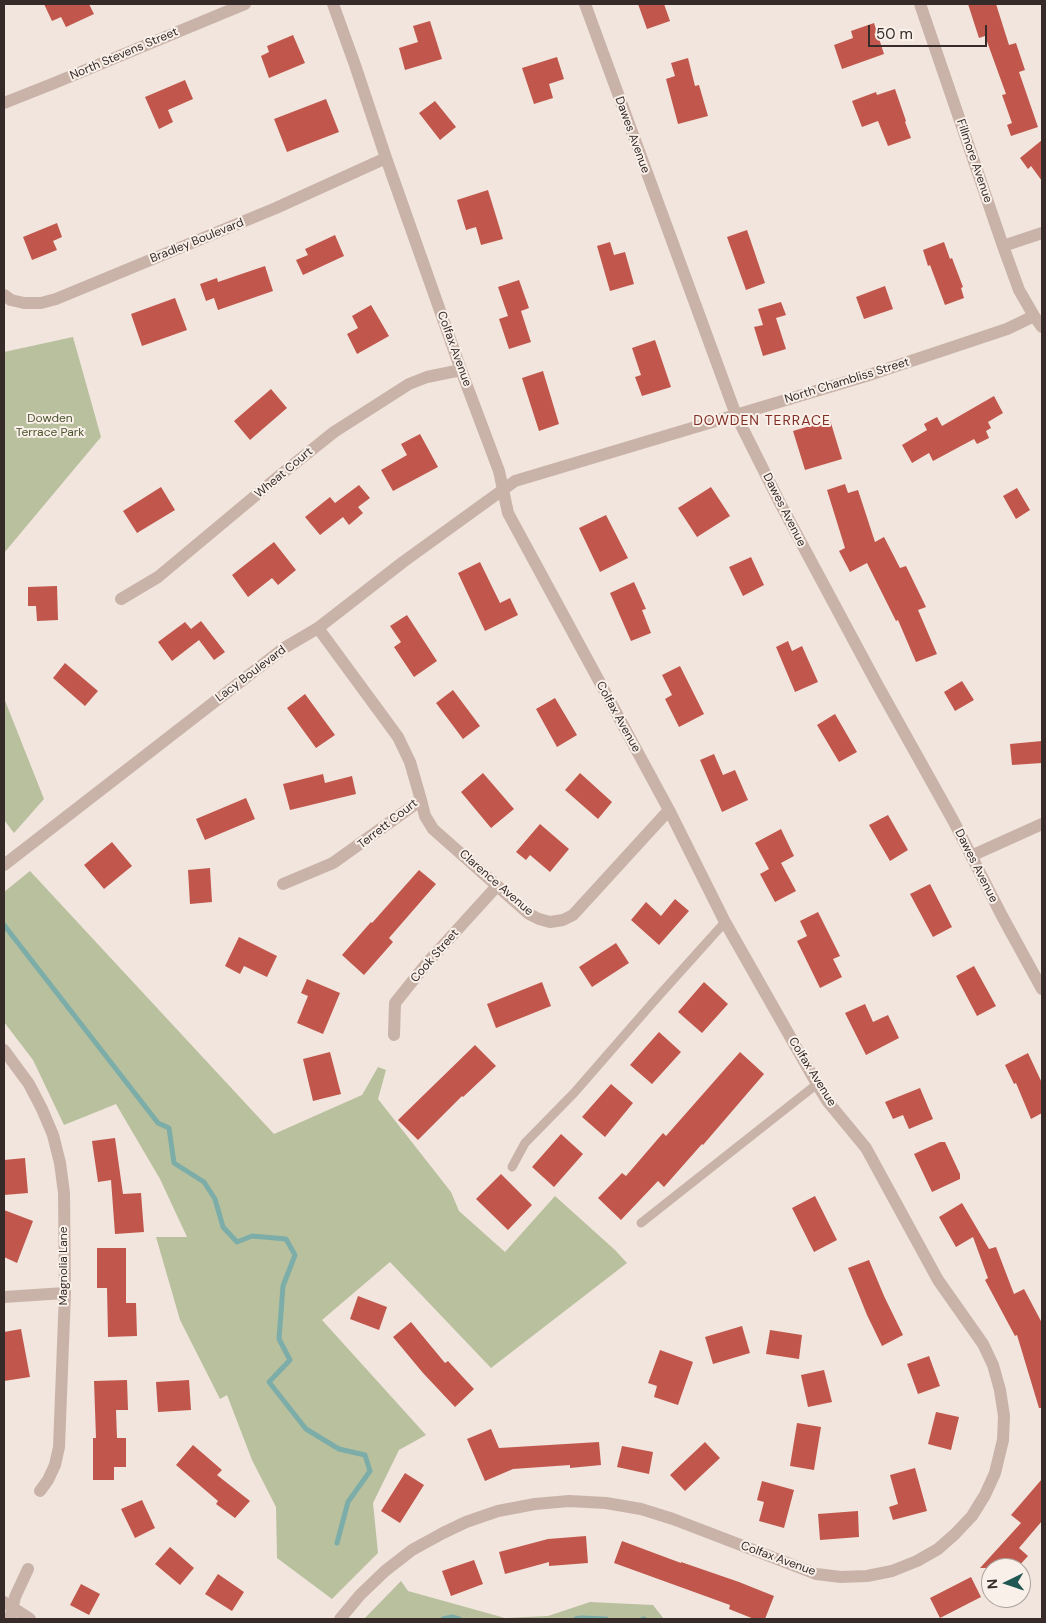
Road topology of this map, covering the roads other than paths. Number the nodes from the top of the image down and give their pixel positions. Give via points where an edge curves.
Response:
1 (245, 4) edge
2 (333, 4) edge
3 (585, 4) edge
4 (920, 4) edge
5 (4, 102) edge
6 (386, 158) junction
7 (1042, 232) edge
8 (1003, 246) junction
9 (4, 295) edge
10 (1038, 322) edge
11 (461, 370) junction
12 (736, 415) junction
13 (504, 490) junction
14 (121, 599) dead end
15 (318, 628) junction
16 (421, 800) junction
17 (669, 810) junction
18 (1042, 824) edge
19 (971, 856) junction
20 (4, 865) edge
21 (283, 884) dead end
22 (497, 886) junction
23 (725, 922) junction
24 (1042, 989) edge
25 (394, 1036) dead end
26 (4, 1050) edge
27 (817, 1084) junction
28 (512, 1167) dead end
29 (640, 1223) dead end
30 (65, 1293) junction
31 (4, 1297) edge
32 (40, 1491) dead end
33 (28, 1569) dead end
34 (9, 1610) edge
35 (30, 1619) edge
36 (340, 1619) edge

1 - 5 street, North Stevens Street
2 - 6 street, Colfax Avenue
3 - 12 street, Dawes Avenue
4 - 8 street, Fillmore Avenue
6 - 9 street, Bradley Boulevard via 276,208 56,299 24,303
6 - 11 street, Colfax Avenue
7 - 8 street
8 - 10 street, Fillmore Avenue via 1020,290
10 - 12 street, North Chambliss Street
11 - 13 street, Colfax Avenue
11 - 14 street, Wheat Court via 409,384 334,432 158,577
12 - 13 street, North Chambliss Street via 537,474
12 - 19 street, Dawes Avenue via 790,522
13 - 15 street, Lacy Boulevard
13 - 17 street, Colfax Avenue via 508,514
15 - 16 street, Terrett Court via 398,737 410,762
15 - 20 street, Lacy Boulevard via 284,648
16 - 21 street, Terrett Court via 333,863
16 - 22 street, Clarence Avenue via 433,829
17 - 22 street, Clarence Avenue via 573,915 563,920 550,922 529,914
17 - 23 street, Colfax Avenue
18 - 19 street
19 - 24 street, Dawes Avenue
22 - 25 street, Cook Street via 395,1003
23 - 27 street, Colfax Avenue
23 - 28 lane via 525,1144
26 - 30 street, Magnolia Lane via 29,1084 53,1135 64,1193
27 - 29 lane
27 - 36 street, Colfax Avenue via 866,1148 938,1280 983,1344 993,1365 1004,1416 1003,1440 995,1473 972,1516 938,1549 917,1561 892,1571 841,1577 809,1572 641,1509 569,1501 536,1504 498,1511 466,1522 412,1550 385,1571
30 - 31 street
30 - 32 street, Magnolia Lane via 59,1447 55,1465
33 - 34 street
34 - 35 street

